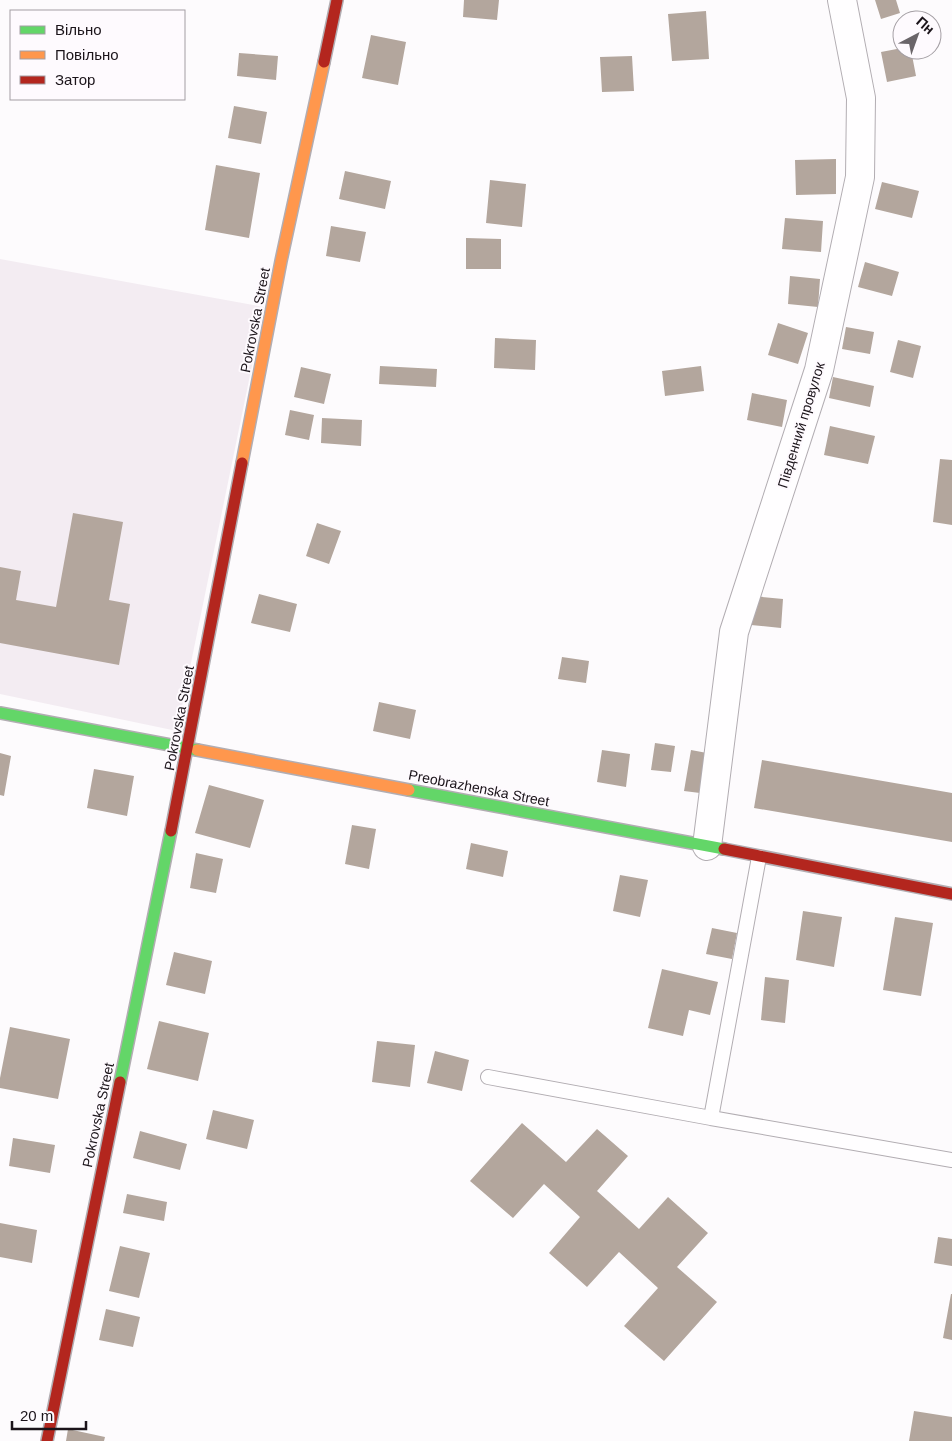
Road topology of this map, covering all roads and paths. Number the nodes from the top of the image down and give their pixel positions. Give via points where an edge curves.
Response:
1 (337, 0) edge
2 (842, 0) edge
3 (0, 713) edge
4 (188, 748) junction
5 (708, 846) junction
6 (759, 857) junction
7 (952, 894) edge
8 (488, 1077) dead end
9 (711, 1118) junction
10 (952, 1160) edge
11 (47, 1441) edge

1 - 4 street, Pokrovska Street via 281,261
2 - 5 street, Південний провулок via 861,98 860,177 819,370 734,632
3 - 4 street, Preobrazhenska Street
4 - 5 street, Preobrazhenska Street
4 - 11 street, Pokrovska Street
5 - 6 street, Preobrazhenska Street
6 - 7 street, Preobrazhenska Street
6 - 9 lane
8 - 9 lane
9 - 10 lane

